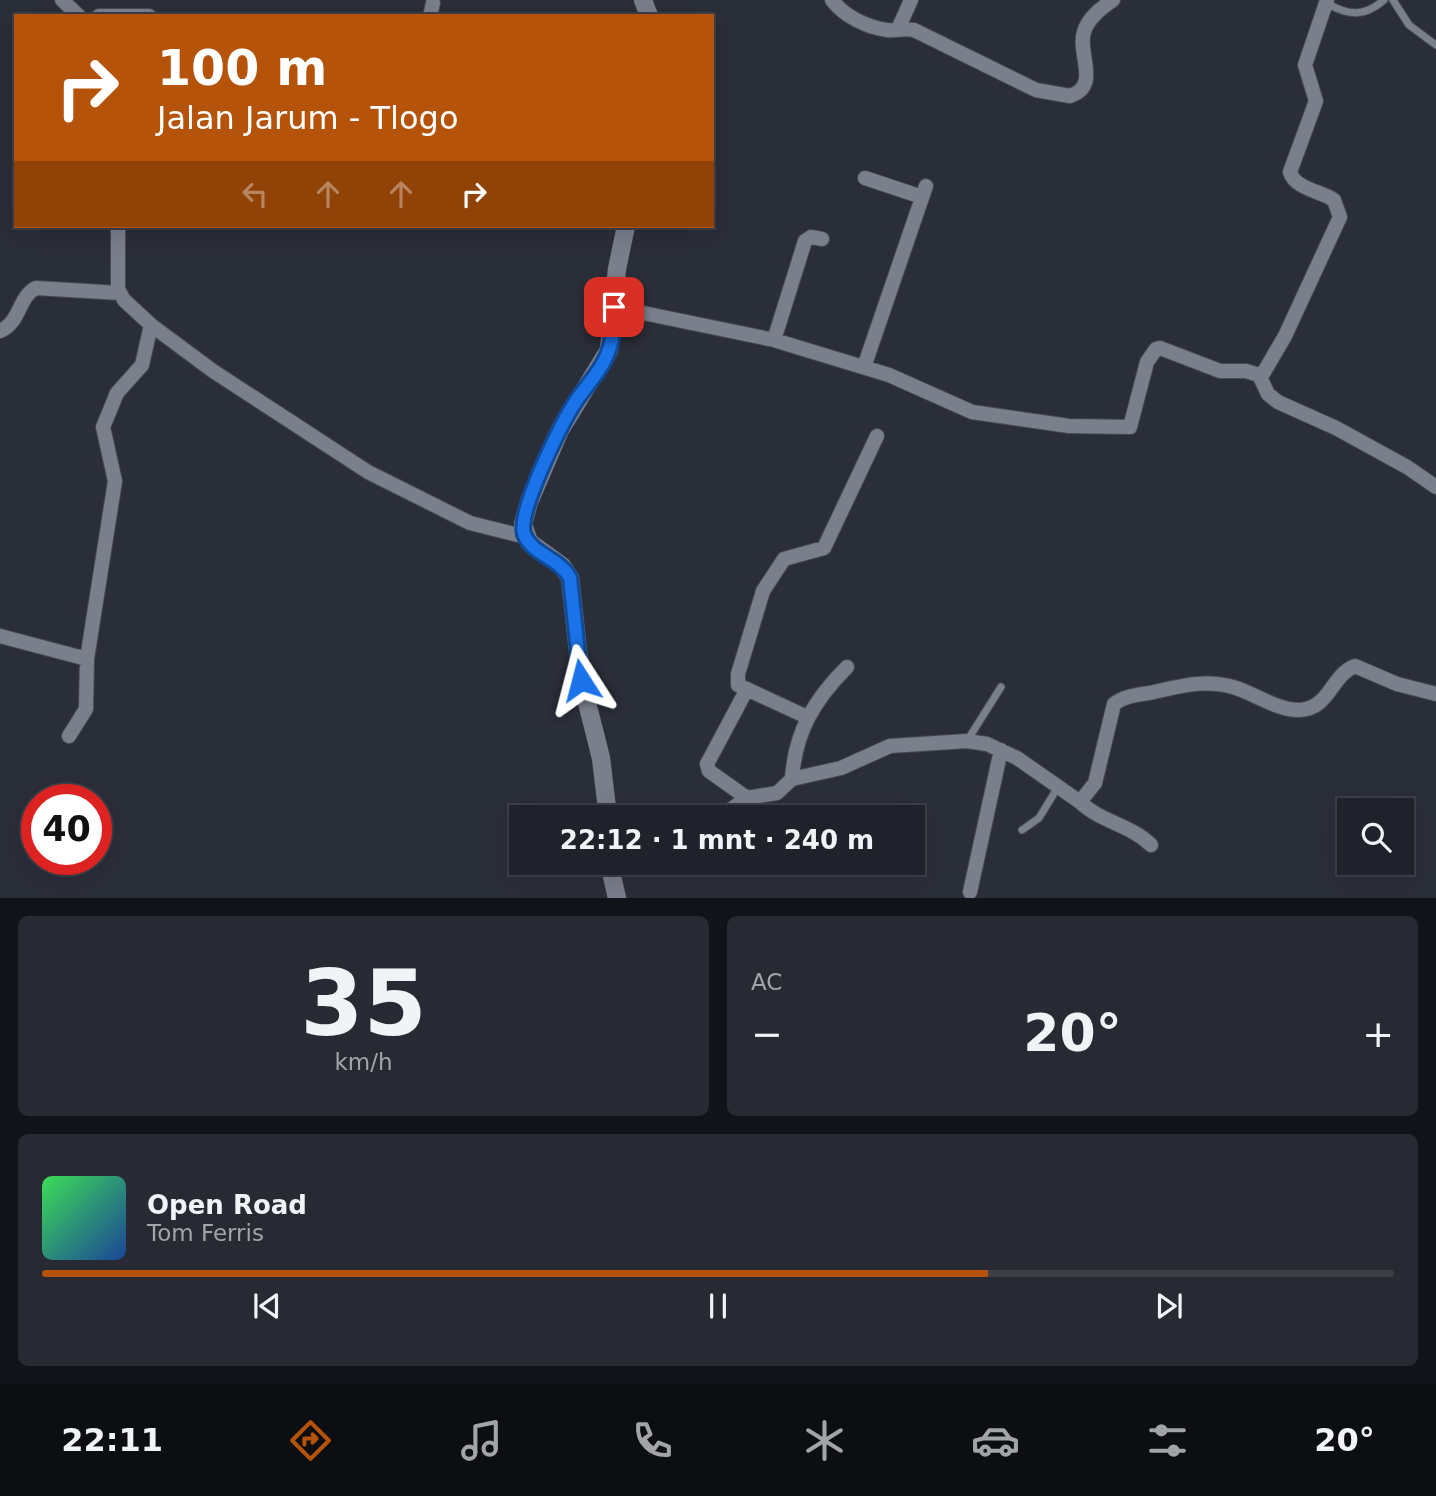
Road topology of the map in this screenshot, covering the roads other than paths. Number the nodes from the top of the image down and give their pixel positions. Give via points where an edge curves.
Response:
1 (62, 0) edge
2 (832, 0) edge
3 (911, 0) edge
4 (1113, 0) edge
5 (1384, 0) edge
6 (1393, 0) edge
7 (1323, 1) edge
8 (77, 14) edge
9 (900, 27) junction
10 (1436, 45) edge
11 (865, 178) dead end
12 (118, 228) edge
13 (626, 228) edge
14 (822, 239) dead end
15 (120, 293) junction
16 (614, 307) junction
17 (151, 325) junction
18 (0, 331) edge
19 (774, 340) junction
20 (864, 367) junction
21 (1261, 377) junction
22 (877, 436) dead end
23 (1436, 487) edge
24 (526, 537) junction
25 (0, 636) edge
26 (87, 659) junction
27 (847, 667) dead end
28 (1001, 687) dead end
29 (747, 689) junction
30 (1436, 694) edge
31 (807, 717) junction
32 (69, 736) dead end
33 (967, 741) junction
34 (1001, 750) junction
35 (792, 779) junction
36 (1058, 787) junction
37 (747, 798) junction
38 (1080, 802) junction
39 (607, 805) edge
40 (737, 805) edge
41 (1022, 830) dead end
42 (1151, 845) dead end
43 (612, 875) edge
44 (970, 892) dead end
45 (617, 898) edge

1 - 8 street
2 - 9 street via 860,22 883,30
3 - 9 street
4 - 9 street via 1084,32 1087,75 1083,87 1070,96 1036,90 976,58
5 - 7 lane via 1364,14 1350,14
6 - 10 lane via 1409,25
7 - 21 street via 1305,65 1316,101 1290,172 1299,184 1334,200 1340,217
11 - 20 street via 924,191
12 - 15 street
13 - 16 street
14 - 19 street via 805,241
15 - 17 street
15 - 18 street via 36,288 16,320
16 - 19 street
16 - 24 street via 606,358 561,430 529,502 523,524
17 - 24 street via 368,472 470,523
17 - 26 street via 142,365 117,393 103,427 114,481
19 - 20 street
20 - 21 street via 972,411 1122,429 1132,424 1147,362 1156,349 1220,371 1246,371
21 - 23 street via 1268,394 1278,402 1336,428
22 - 29 street via 824,548 785,559 763,592 737,680
24 - 39 street via 570,578 581,680 601,758
25 - 26 street
26 - 32 street via 86,709
27 - 31 street via 822,692
28 - 33 lane
29 - 31 street
29 - 37 street via 707,768
30 - 38 street via 1396,684 1355,666 1344,673 1327,698 1300,710 1233,687 1200,682 1124,699 1114,704 1095,783
31 - 35 street via 794,755
33 - 34 street
33 - 35 street via 890,747 841,768
34 - 36 street
34 - 44 street
35 - 37 street via 778,793
36 - 38 street
36 - 41 lane via 1038,818
37 - 40 street
38 - 42 street via 1099,818
43 - 45 street

